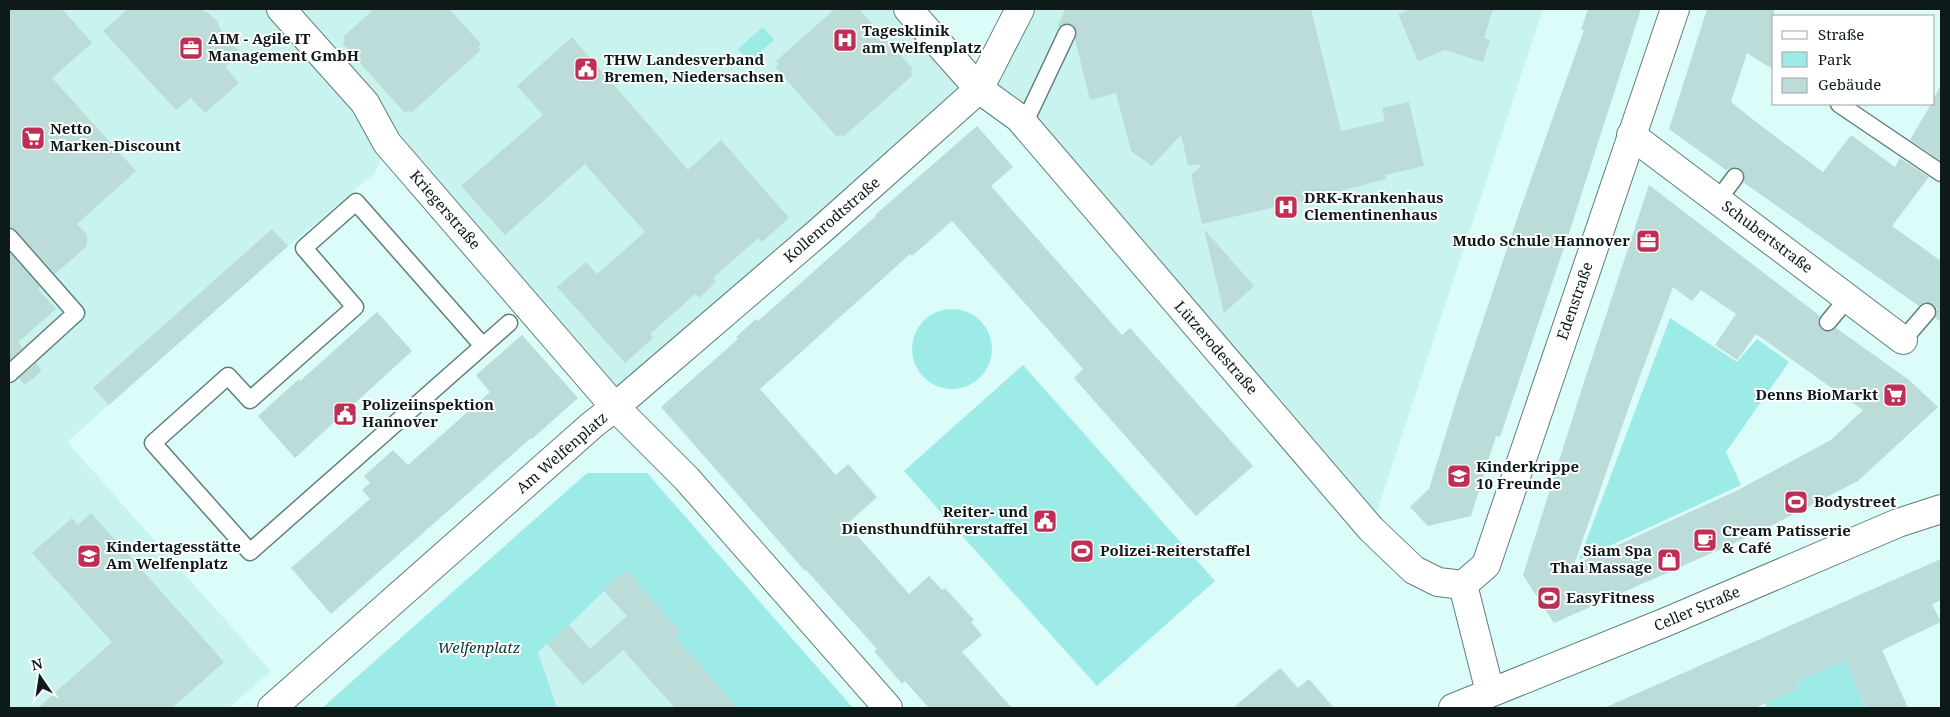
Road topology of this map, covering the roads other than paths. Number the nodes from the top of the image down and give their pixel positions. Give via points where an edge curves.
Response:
1 (282, 9) edge
2 (908, 9) edge
3 (1020, 9) edge
4 (1675, 9) edge
5 (1067, 33) dead end
6 (979, 89) junction
7 (1839, 105) edge
8 (1024, 124) junction
9 (1631, 135) junction
10 (1941, 174) edge
11 (1735, 177) dead end
12 (1718, 200) junction
13 (9, 237) edge
14 (1848, 298) junction
15 (1927, 312) dead end
16 (1828, 322) dead end
17 (509, 323) dead end
18 (1903, 340) joint
19 (483, 346) junction
20 (9, 374) edge
21 (615, 407) junction
22 (1941, 509) edge
23 (1463, 585) junction
24 (1490, 692) junction
25 (272, 708) edge
26 (888, 708) edge
27 (1453, 708) edge

1 - 21 street, Kriegerstraße via 365,103 387,144
2 - 6 street, Lützerodestraße
3 - 6 street, Kollenrodtstraße
4 - 9 street, Edenstraße
5 - 8 lane
6 - 8 street, Lützerodestraße
6 - 21 street, Kollenrodtstraße
7 - 10 lane
8 - 23 street, Lützerodestraße via 1371,529 1414,570 1438,582
9 - 12 street, Schubertstraße
9 - 23 street, Edenstraße via 1486,565
11 - 12 lane
12 - 14 street, Schubertstraße
13 - 20 lane via 76,313
14 - 16 lane
14 - 18 street, Schubertstraße
15 - 18 lane
17 - 19 lane
19 - 19 lane via 250,552 153,442 228,376 250,400 356,306 304,248 356,202
21 - 25 street, Am Welfenplatz
21 - 26 street, Am Welfenplatz via 687,479
22 - 24 street, Celler Straße via 1898,523 1666,622
23 - 24 street
24 - 27 street, Celler Straße

